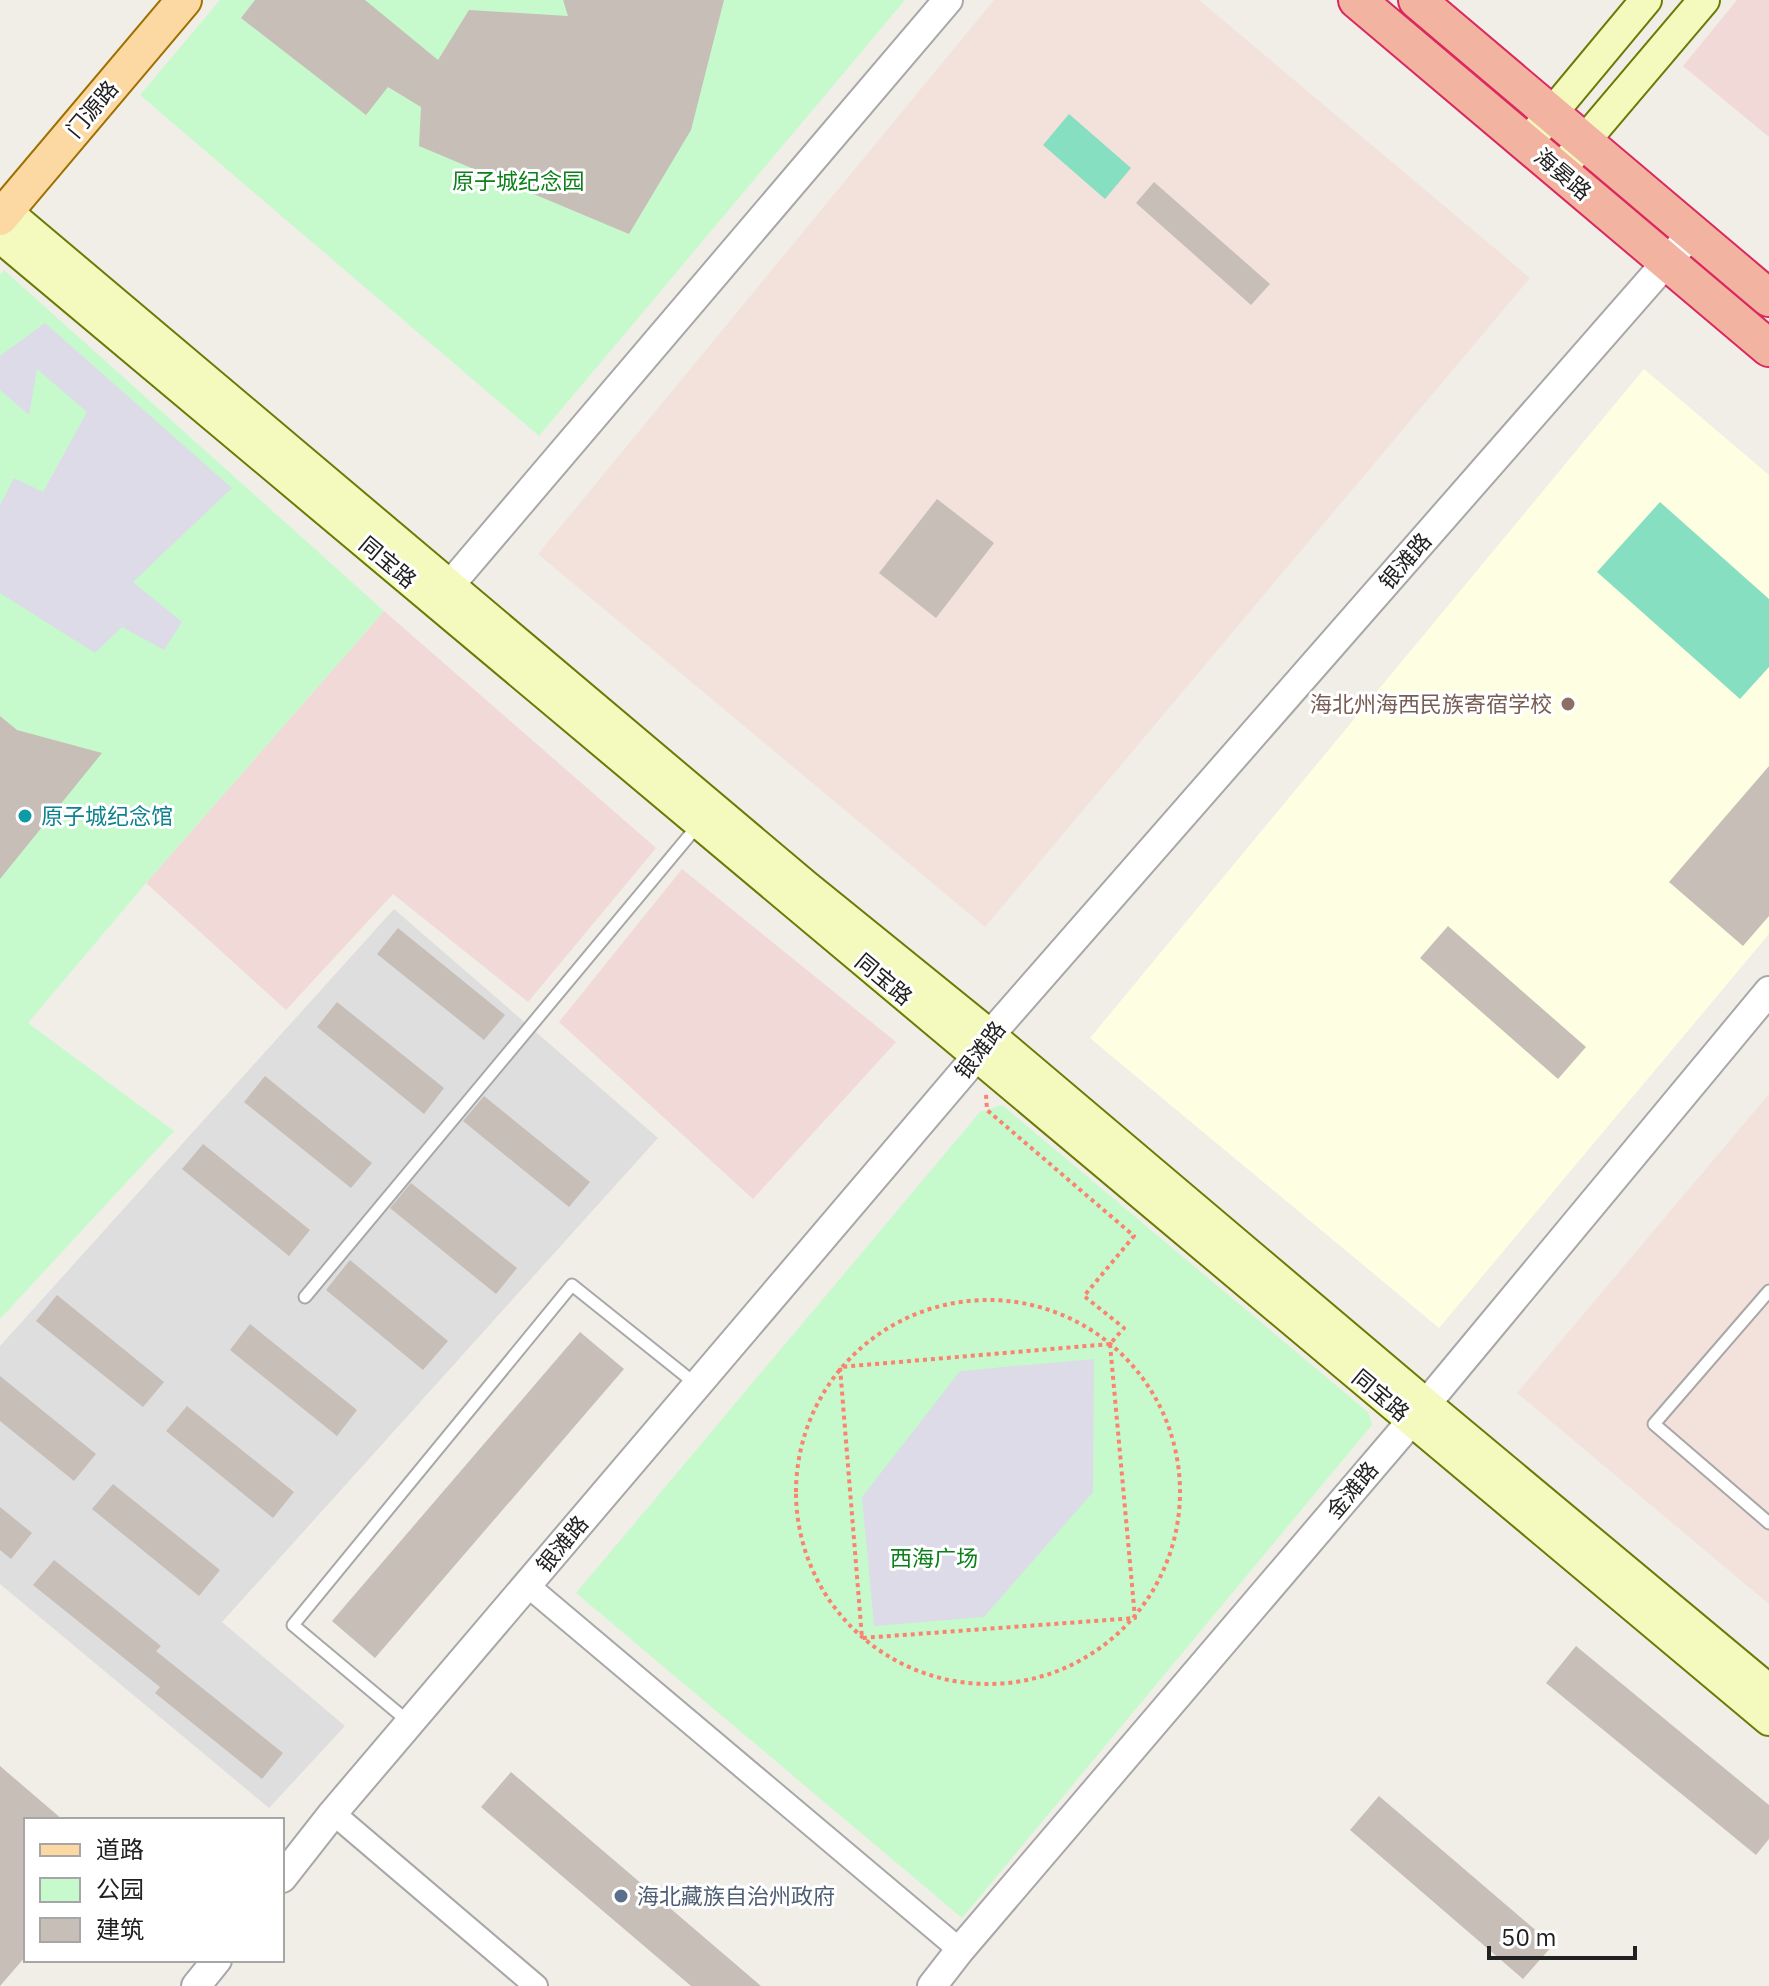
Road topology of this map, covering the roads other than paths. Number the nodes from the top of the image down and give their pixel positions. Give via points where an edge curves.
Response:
1 (184, 0) edge
2 (948, 0) edge
3 (1357, 0) edge
4 (1417, 0) edge
5 (1646, 0) edge
6 (1704, 0) edge
7 (1551, 113) junction
8 (1584, 141) junction
9 (1527, 143) junction
10 (1559, 171) junction
11 (2, 222) edge
12 (1692, 233) junction
13 (1667, 262) junction
14 (1769, 298) edge
15 (1769, 348) edge
16 (443, 594) junction
17 (700, 823) junction
18 (1769, 991) edge
19 (984, 1046) junction
20 (1769, 1291) edge
21 (305, 1297) dead end
22 (697, 1385) junction
23 (1419, 1412) junction
24 (1769, 1523) edge
25 (527, 1585) junction
26 (1769, 1690) edge
27 (1769, 1720) edge
28 (410, 1723) junction
29 (333, 1813) junction
30 (284, 1875) edge
31 (960, 1950) junction
32 (215, 1962) edge
33 (196, 1986) edge
34 (536, 1986) edge
35 (932, 1986) edge

1 - 11 main road, 门源路
2 - 16 street
3 - 9 highway, 海晏路
4 - 7 highway, 海晏路
5 - 7 main road
6 - 8 main road
7 - 8 highway, 海晏路
7 - 9 main road
8 - 10 main road
8 - 12 highway, 海晏路
9 - 10 highway, 海晏路
10 - 13 highway, 海晏路
11 - 16 main road, 同宝路
12 - 13 street, 银滩路
12 - 14 highway, 海晏路
13 - 15 highway, 海晏路
13 - 19 street, 银滩路
16 - 17 main road, 同宝路
16 - 19 main road, 同宝路 via 794,876
17 - 19 main road, 同宝路
17 - 21 lane
18 - 23 street, 金滩路
19 - 22 street, 银滩路
19 - 23 main road, 同宝路
20 - 24 lane via 1654,1424
22 - 25 street, 银滩路
22 - 28 lane via 572,1285 293,1625
23 - 26 main road, 同宝路
23 - 27 main road, 同宝路
23 - 31 street, 金滩路
25 - 28 street, 银滩路
25 - 31 street
28 - 29 street, 银滩路
29 - 30 street, 银滩路
29 - 34 street
31 - 35 street, 金滩路
32 - 33 street

